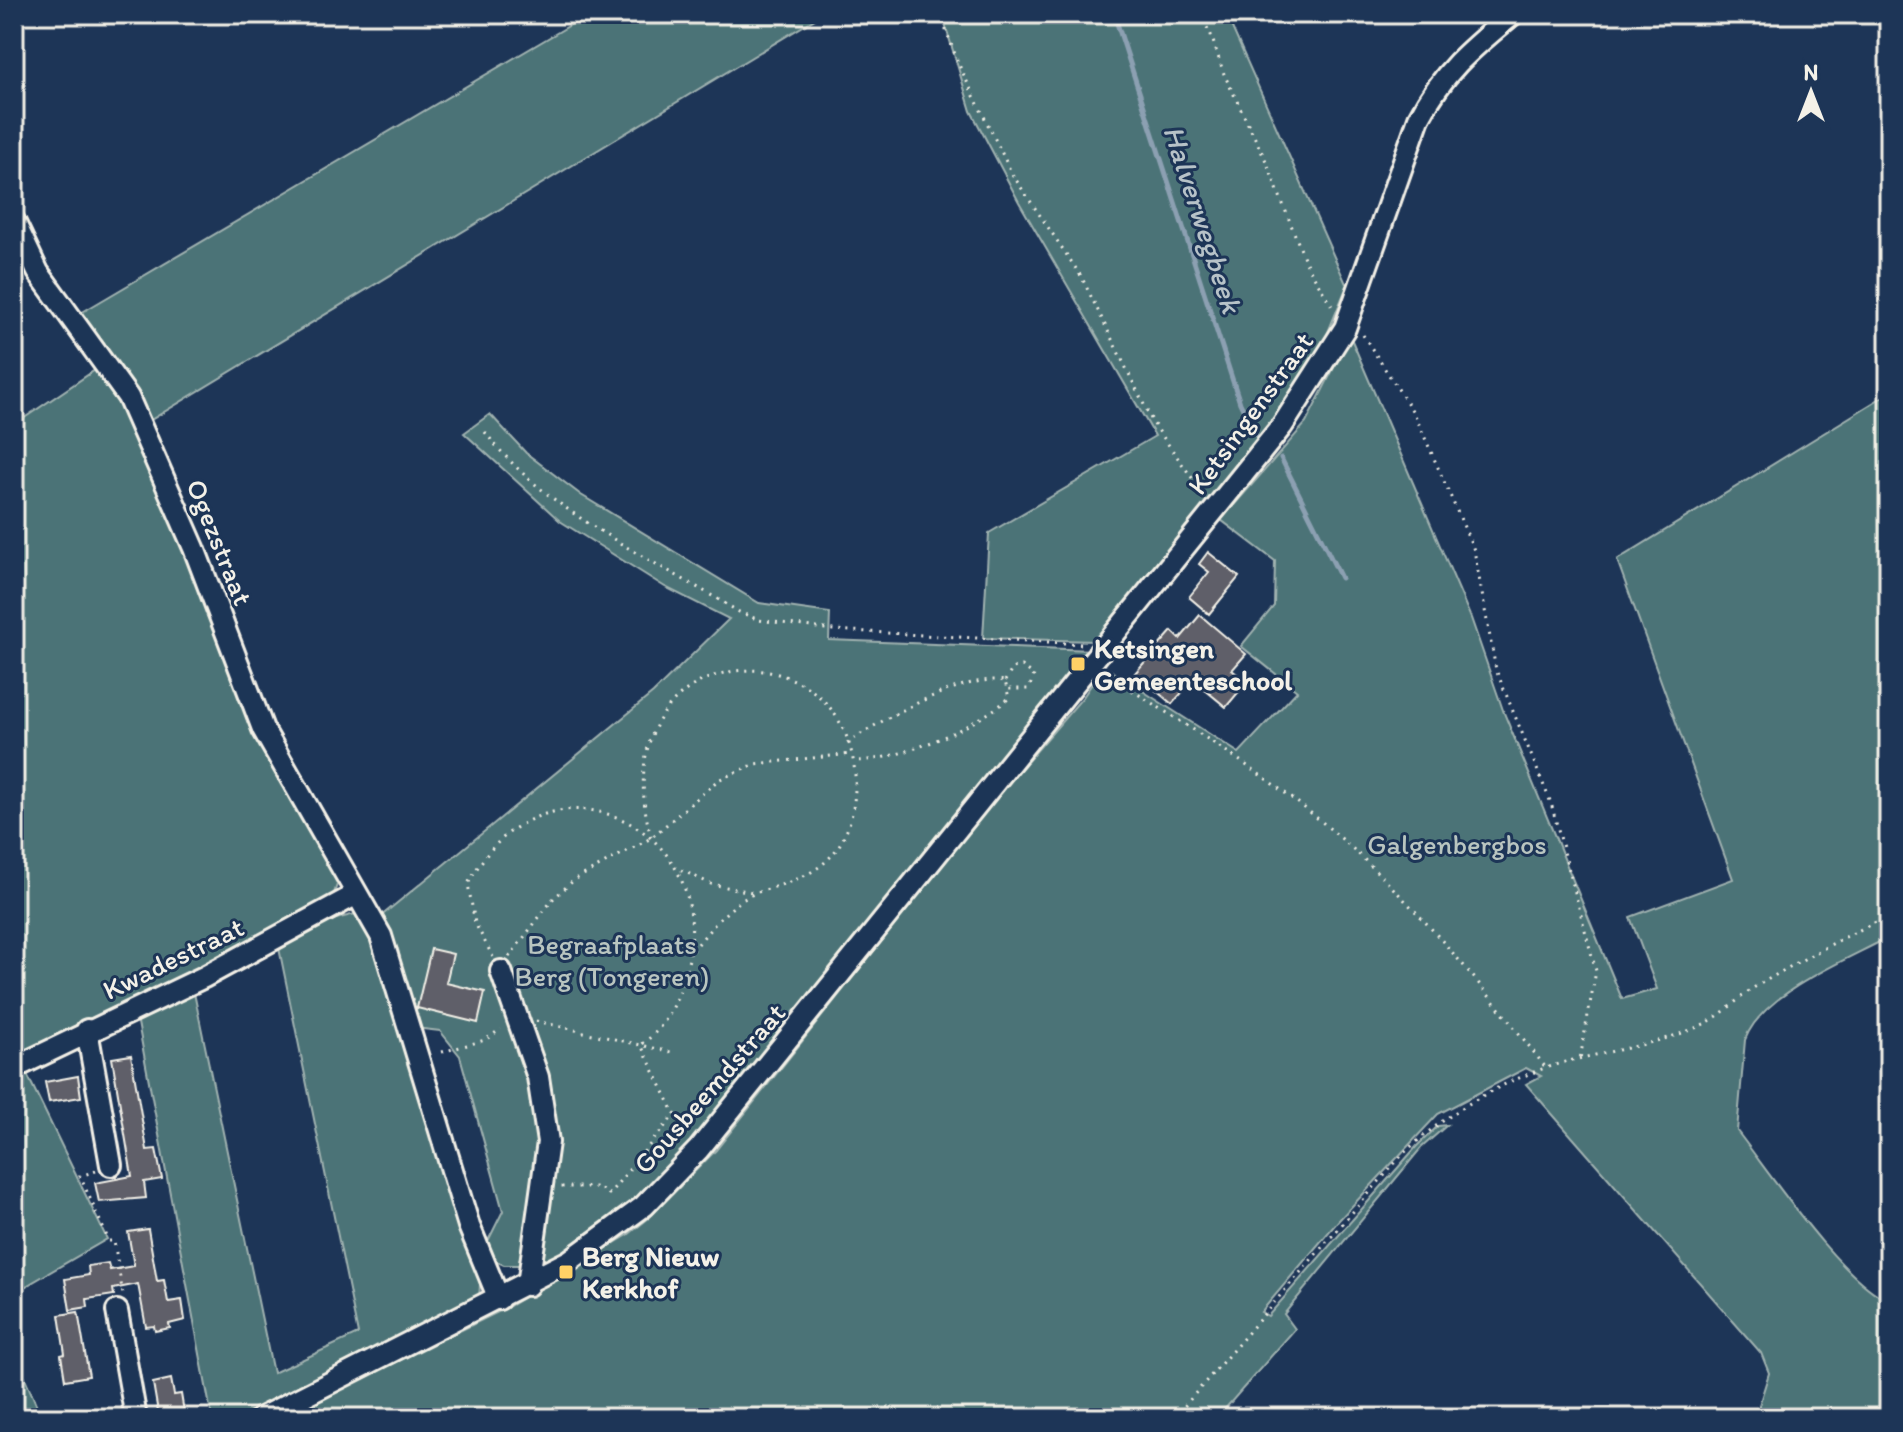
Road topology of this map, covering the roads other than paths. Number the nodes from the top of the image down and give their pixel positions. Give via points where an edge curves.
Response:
1 (1513, 14) edge
2 (14, 221) edge
3 (1091, 664) joint
4 (355, 895) junction
5 (501, 971) road end
6 (87, 1030) junction
7 (14, 1068) edge
8 (111, 1165) road end
9 (528, 1285) junction
10 (499, 1299) junction
11 (119, 1311) road end
12 (136, 1418) edge
13 (261, 1418) edge

1 - 3 street, Ketsingenstraat via 1455,62 1434,90 1419,118 1347,322 1282,426
2 - 4 street, Ogezstraat via 38,272 128,397 194,548 263,729
3 - 9 street, Gousbeemdstraat via 699,1149 644,1206
4 - 6 street, Kwadestraat via 204,977
4 - 10 street, Ogezstraat via 392,965 469,1226
5 - 9 street via 538,1077 548,1142
6 - 7 street, Kwadestraat
6 - 8 street
9 - 10 street, Gousbeemdstraat
10 - 13 street, Gousbeemdstraat
11 - 12 street

